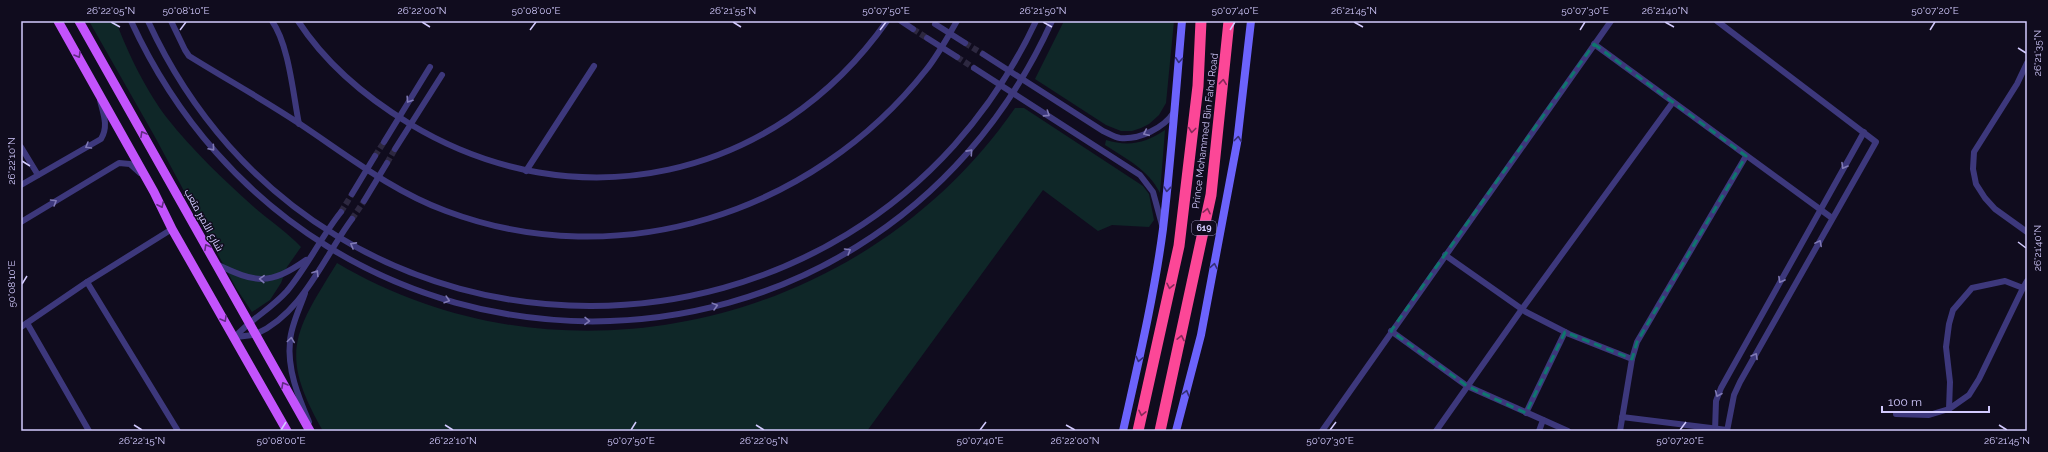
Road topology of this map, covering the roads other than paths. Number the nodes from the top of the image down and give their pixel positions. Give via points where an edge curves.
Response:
1 (58, 21) edge
2 (79, 21) edge
3 (131, 21) edge
4 (148, 21) edge
5 (171, 21) edge
6 (272, 21) edge
7 (298, 21) edge
8 (887, 21) edge
9 (901, 21) edge
10 (957, 21) edge
11 (1036, 21) edge
12 (1052, 21) edge
13 (1182, 21) edge
14 (1201, 21) edge
15 (1229, 21) edge
16 (1251, 21) edge
17 (1611, 21) edge
18 (1717, 21) edge
19 (935, 24) dead end
20 (913, 29) tunnel mouth
21 (950, 33) junction
22 (927, 38) tunnel mouth
23 (965, 43) tunnel mouth
24 (1594, 44) junction
25 (942, 47) junction
26 (982, 54) tunnel mouth
27 (957, 57) tunnel mouth
28 (2027, 63) edge
29 (594, 66) dead end
30 (430, 67) dead end
31 (974, 68) tunnel mouth
32 (1010, 71) junction
33 (442, 75) dead end
34 (1022, 79) junction
35 (1001, 85) junction
36 (97, 89) junction
37 (1014, 93) junction
38 (1673, 102) junction
39 (1175, 109) junction
40 (398, 117) junction
41 (299, 124) junction
42 (410, 124) junction
43 (1864, 132) junction
44 (384, 142) tunnel mouth
45 (21, 147) edge
46 (396, 149) tunnel mouth
47 (375, 156) tunnel mouth
48 (1746, 156) junction
49 (387, 163) tunnel mouth
50 (365, 170) junction
51 (526, 171) junction
52 (38, 175) junction
53 (377, 177) junction
54 (21, 185) edge
55 (154, 192) junction
56 (352, 194) tunnel mouth
57 (364, 201) tunnel mouth
58 (1819, 210) junction
59 (340, 212) tunnel mouth
60 (1832, 218) junction
61 (352, 220) tunnel mouth
62 (21, 222) edge
63 (172, 229) junction
64 (327, 229) junction
65 (1163, 230) junction
66 (2027, 232) edge
67 (339, 236) junction
68 (320, 242) junction
69 (331, 249) junction
70 (1445, 254) junction
71 (309, 258) junction
72 (216, 264) junction
73 (2027, 281) edge
74 (87, 282) junction
75 (2023, 288) junction
76 (297, 306) junction
77 (1522, 309) junction
78 (249, 322) junction
79 (27, 324) junction
80 (21, 327) edge
81 (1391, 331) junction
82 (1565, 332) junction
83 (255, 334) junction
84 (234, 338) junction
85 (1632, 359) junction
86 (1467, 386) junction
87 (1949, 409) junction
88 (1526, 413) junction
89 (1896, 414) dead end
90 (1622, 417) junction
91 (1543, 420) junction
92 (1715, 430) edge
93 (89, 431) edge
94 (178, 431) edge
95 (286, 431) edge
96 (310, 431) edge
97 (313, 431) edge
98 (1122, 431) edge
99 (1138, 431) edge
100 (1160, 431) edge
101 (1176, 431) edge
102 (1322, 431) edge
103 (1436, 431) edge
104 (1539, 431) edge
105 (1568, 431) edge
106 (1620, 431) edge
107 (1727, 431) edge

1 -> 36 main road
72 -> 2 main road, شارع الأمير متعب
3 -> 68 street via 161,79 211,148 267,203
4 - 64 street via 174,71 222,138 271,187
5 - 41 street via 189,56
6 - 41 street via 278,29 284,48
7 - 40 street via 339,70
8 - 51 street via 862,53 824,90 772,128 706,160 634,176 569,177
9 - 20 street
10 - 21 street
11 - 32 street
12 - 34 street
13 -> 39 main road
14 -> 99 highway, Prince Mohammed Bin Fahd Road / 619 via 1198,86 1179,246
100 -> 15 highway, Prince Mohammed Bin Fahd Road / 619 via 1211,195
101 -> 16 main road via 1201,334 1236,151
17 - 24 street
18 - 43 street
19 - 21 street
21 - 23 street
21 - 25 street
22 - 25 street
24 - 38 street
24 - 70 street
25 - 27 street
25 - 53 street via 884,118 842,153 803,179 763,199 724,215 686,225 643,233 598,236 543,234 516,230 448,212
26 - 32 street
28 - 66 street via 2017,84 1974,152 1973,169 1976,184 1985,198 1995,209
29 - 51 street
30 -> 40 street
31 - 35 street
32 - 34 street
32 - 35 street
33 - 42 street
34 - 37 street
39 -> 34 street via 1166,122 1148,132 1133,138 1119,138 1102,131
35 - 37 street
35 -> 67 street via 984,111 951,150 933,169 884,210 840,239 792,264 746,282 703,294 653,303 599,307 535,304 504,299 424,278 379,259
36 -> 52 street via 106,125 101,139
36 - 55 main road
37 -> 65 street via 1140,175 1153,192
69 -> 37 street via 372,272 419,292 501,314 534,319 599,322 655,318 706,308 751,296 798,278 848,252 893,222 943,180 962,160 996,120
38 - 48 street
38 - 77 street
39 -> 65 main road
40 - 42 street
40 - 44 street
41 - 50 street
42 - 46 street
42 - 51 street via 437,140 468,153
43 -> 58 street
43 - 60 street via 1876,142
45 - 52 street
47 - 50 street
48 - 58 street
48 - 85 street via 1637,342
49 - 53 street
50 - 53 street
50 - 56 street
52 - 54 street
53 - 57 street
62 -> 55 street via 119,163 130,164 138,169
55 -> 63 main road
58 - 60 street
58 -> 92 street via 1721,388 1716,401
59 - 64 street
107 -> 60 street via 1734,395
61 - 67 street
63 - 74 street
63 -> 84 main road
64 - 67 street
64 - 68 street
65 -> 98 main road via 1142,348
67 - 69 street
68 - 69 street
68 - 71 street
76 -> 69 street
70 - 77 street
70 - 81 street
71 -> 72 street via 286,274 272,279 258,279 238,274
71 - 78 street via 288,290
72 - 78 main road, شارع الأمير متعب
73 - 75 street
74 - 79 street
74 - 94 street
75 - 87 street via 1979,379 1969,395
75 - 87 street via 2005,281 1972,288 1953,310 1946,347 1950,382
76 - 83 street
97 -> 76 street via 291,371 290,340
77 - 82 street
77 - 86 street
78 - 83 main road, شارع الأمير متعب
78 - 84 street
79 - 80 street
79 - 93 street
81 - 86 street
81 - 102 street
82 - 85 street
82 - 88 street
83 - 84 street
96 -> 83 main road, شارع الأمير متعب
84 - 95 main road
85 - 90 street
86 - 88 street
86 - 103 street
87 - 89 street via 1929,415
88 - 91 street
90 - 92 street
90 - 106 street
91 - 104 street
91 - 105 street
92 - 107 street

